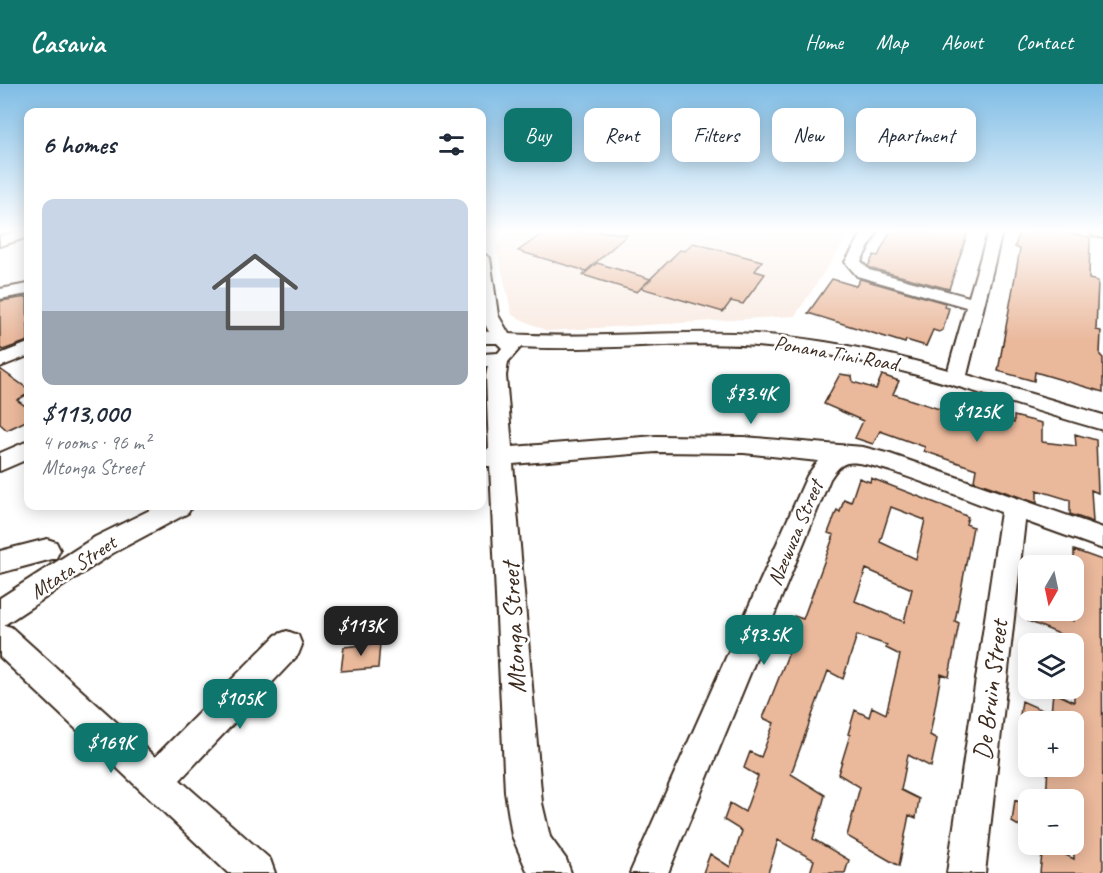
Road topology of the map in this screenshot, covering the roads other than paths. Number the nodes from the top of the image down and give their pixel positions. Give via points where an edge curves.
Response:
1 (859, 269) edge
2 (985, 269) edge
3 (24, 291) edge
4 (0, 294) edge
5 (975, 304) junction
6 (486, 326) edge
7 (486, 343) edge
8 (24, 351) edge
9 (497, 355) edge
10 (0, 361) edge
11 (956, 379) junction
12 (1103, 423) edge
13 (24, 451) edge
14 (842, 455) junction
15 (492, 457) edge
16 (0, 463) edge
17 (1014, 508) junction
18 (171, 510) edge
19 (1103, 539) edge
20 (47, 550) dead end
21 (0, 562) edge
22 (0, 614) edge
23 (0, 637) edge
24 (287, 645) dead end
25 (156, 780) junction
26 (256, 873) edge
27 (552, 873) edge
28 (649, 873) edge
29 (966, 873) edge

1 - 5 street
2 - 5 street
3 - 4 street
5 - 11 street
6 - 9 street
7 - 9 street, Ponana Tini Road
8 - 10 street
9 - 11 street, Ponana Tini Road via 596,344 716,338 860,354
9 - 15 street, Mtonga Street
11 - 12 street, Ponana Tini Road
13 - 16 street
14 - 15 street via 744,445 656,444
14 - 17 street via 882,460
14 - 28 street, Nzewuza Street via 830,461 819,476
15 - 27 street, Mtonga Street via 523,792 533,844
17 - 19 street
17 - 29 street, De Bruin Street
18 - 22 street, Mtata Street via 104,545
20 - 21 street
23 - 25 street
24 - 25 street
25 - 26 street

